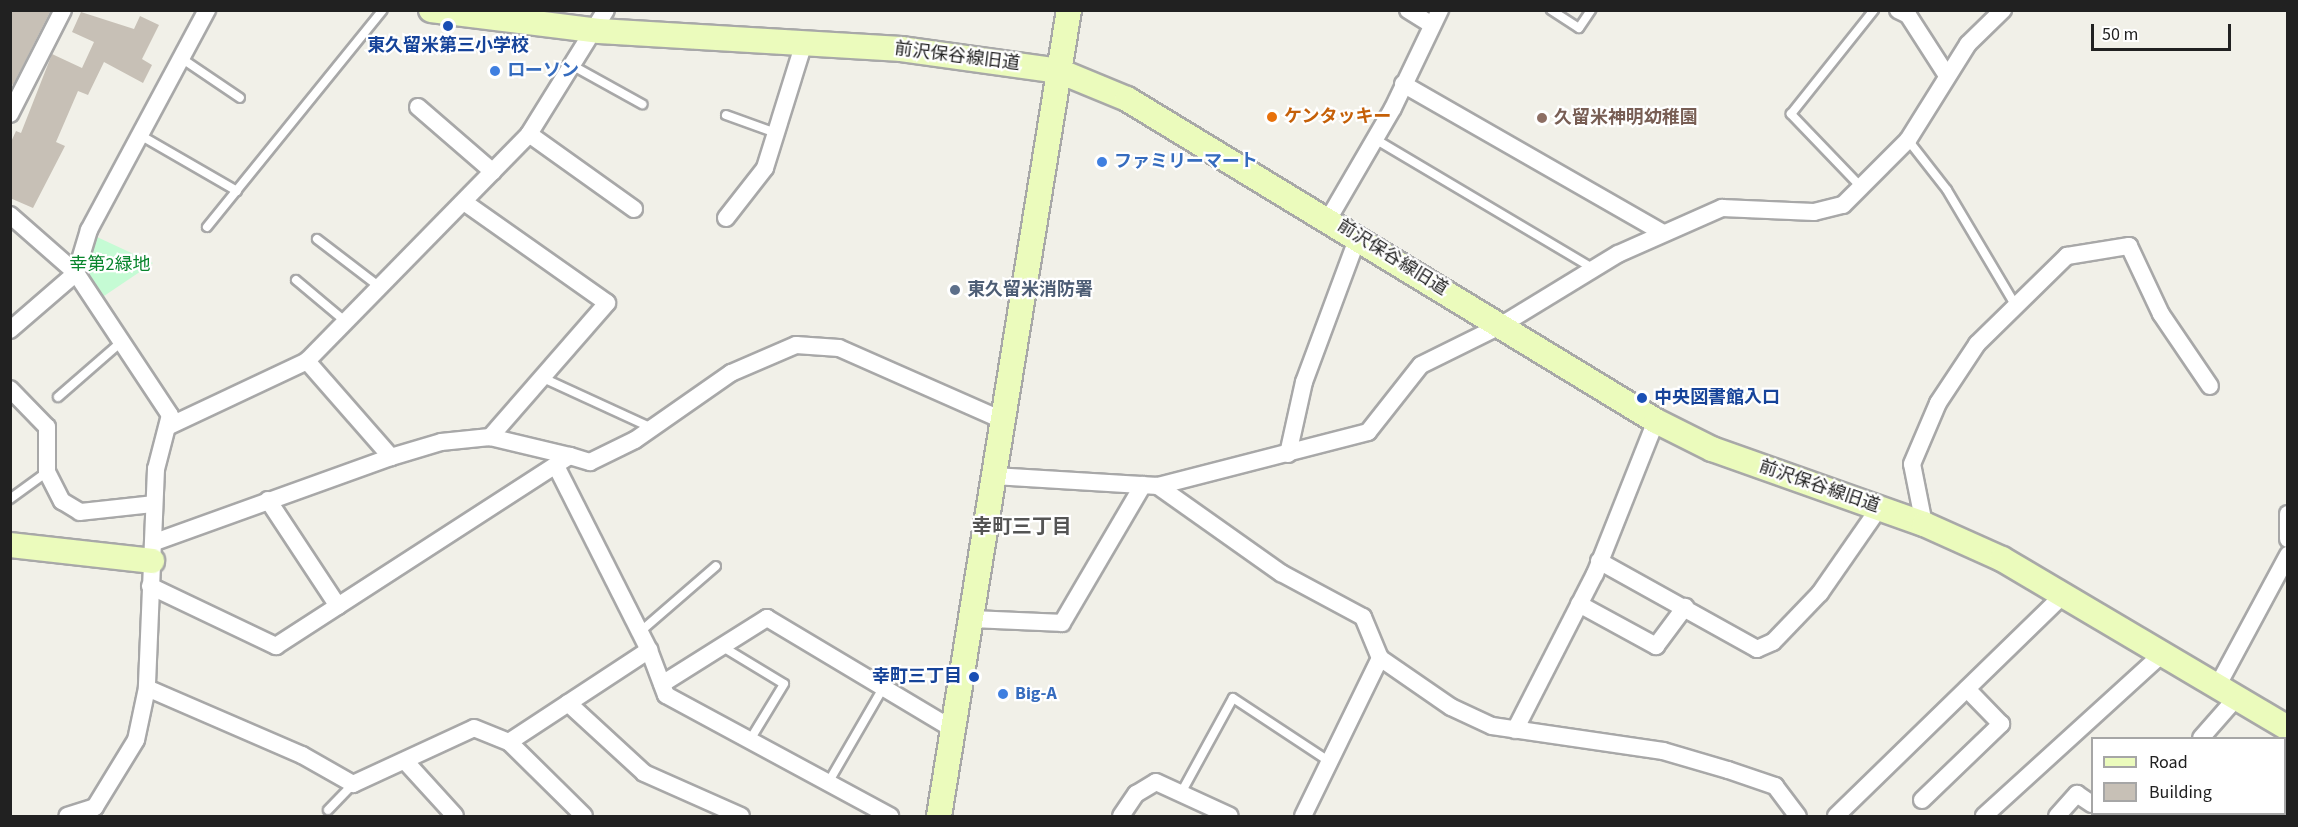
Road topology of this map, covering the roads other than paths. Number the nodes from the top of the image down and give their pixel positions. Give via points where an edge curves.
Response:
1 (63, 10) edge
2 (207, 10) edge
3 (383, 10) edge
4 (431, 10) edge
5 (1069, 10) edge
6 (1408, 10) edge
7 (1551, 10) edge
8 (1591, 10) edge
9 (1874, 10) edge
10 (2003, 10) edge
11 (1906, 12) edge
12 (1435, 17) edge
13 (602, 21) edge
14 (804, 43) junction
15 (181, 58) junction
16 (575, 67) junction
17 (1059, 71) junction
18 (1946, 74) junction
19 (1403, 84) junction
20 (240, 98) dead end
21 (642, 104) dead end
22 (418, 107) dead end
23 (10, 114) edge
24 (726, 115) dead end
25 (529, 134) junction
26 (776, 134) junction
27 (140, 135) junction
28 (1375, 139) junction
29 (1908, 140) junction
30 (493, 172) junction
31 (1862, 188) junction
32 (237, 191) junction
33 (464, 202) junction
34 (634, 209) dead end
35 (10, 214) edge
36 (726, 218) dead end
37 (1329, 218) junction
38 (207, 227) dead end
39 (1663, 233) junction
40 (1358, 237) junction
41 (317, 239) dead end
42 (1592, 268) junction
43 (76, 273) junction
44 (296, 280) dead end
45 (381, 288) junction
46 (2014, 303) junction
47 (346, 322) junction
48 (1500, 326) junction
49 (10, 330) edge
50 (121, 342) junction
51 (307, 361) junction
52 (540, 377) junction
53 (2210, 386) dead end
54 (10, 389) edge
55 (58, 397) dead end
56 (1002, 420) junction
57 (1656, 421) junction
58 (169, 426) junction
59 (652, 428) junction
60 (490, 437) junction
61 (1288, 454) junction
62 (391, 457) junction
63 (563, 461) junction
64 (47, 472) junction
65 (994, 476) junction
66 (1151, 485) junction
67 (10, 499) edge
68 (268, 500) junction
69 (154, 504) junction
70 (1879, 508) junction
71 (2288, 514) edge
72 (1924, 524) junction
73 (2288, 539) edge
74 (10, 545) edge
75 (154, 551) junction
76 (2288, 555) edge
77 (1599, 561) junction
78 (716, 566) dead end
79 (150, 586) junction
80 (2064, 594) junction
81 (1579, 603) junction
82 (338, 606) junction
83 (1685, 607) junction
84 (974, 619) junction
85 (640, 631) junction
86 (719, 644) junction
87 (649, 650) junction
88 (2162, 654) junction
89 (1380, 658) junction
90 (662, 684) junction
91 (147, 688) junction
92 (884, 688) junction
93 (1967, 689) junction
94 (2228, 691) junction
95 (568, 704) junction
96 (2288, 728) edge
97 (954, 730) junction
98 (1515, 730) junction
99 (2202, 737) edge
100 (750, 740) junction
101 (509, 742) junction
102 (405, 761) junction
103 (1332, 764) junction
104 (828, 783) junction
105 (353, 784) junction
106 (1181, 793) junction
107 (1922, 800) dead end
108 (2091, 803) edge
109 (328, 810) dead end
110 (99, 812) edge
111 (718, 812) edge
112 (67, 816) edge
113 (455, 816) edge
114 (584, 816) edge
115 (741, 816) edge
116 (890, 816) edge
117 (939, 816) edge
118 (1120, 816) edge
119 (1230, 816) edge
120 (1302, 816) edge
121 (1798, 816) edge
122 (1836, 816) edge
123 (1984, 816) edge
124 (2057, 816) edge

1 - 23 street
2 - 15 street
3 - 32 lane
4 - 13 street, 前沢保谷線旧道
5 - 17 street
6 - 12 street
7 - 8 lane via 1579,28
9 - 31 lane via 1791,114
10 - 18 street
11 - 18 street
12 - 19 street
13 - 14 street, 前沢保谷線旧道
13 - 16 street
14 - 17 street, 前沢保谷線旧道 via 998,59
14 - 26 street
15 - 20 lane
15 - 27 street
16 - 21 lane
16 - 25 street
17 - 37 street, 前沢保谷線旧道 via 1127,99
17 - 56 street
18 - 29 street
19 - 28 street
19 - 39 street
22 - 30 street
24 - 26 lane
25 - 30 street
25 - 34 street
26 - 36 street via 765,168
27 - 32 lane
27 - 43 street via 88,230
28 - 37 street
28 - 42 lane
29 - 31 street
29 - 46 lane via 1947,190
30 - 33 street
31 - 39 street via 1843,205 1814,212 1722,208
32 - 38 lane
33 - 45 street
33 - 52 street via 607,303
35 - 43 street
37 - 40 street, 前沢保谷線旧道
39 - 42 street
40 - 48 street, 前沢保谷線旧道
40 - 61 street via 1304,382
41 - 45 lane
42 - 48 street
43 - 49 street
43 - 50 street
44 - 47 lane
45 - 47 street
46 - 53 street via 2067,256 2129,246 2161,314
46 - 72 street via 1977,344 1938,403 1912,464
47 - 51 street
48 - 57 street, 前沢保谷線旧道
48 - 61 street via 1421,365 1368,432
50 - 55 lane
50 - 58 street via 166,406
51 - 58 street
51 - 62 street
52 - 59 lane
52 - 60 street
54 - 64 street via 46,427
56 - 59 street via 839,348 796,345 731,373
56 - 65 street
57 - 70 street, 前沢保谷線旧道 via 1712,449
57 - 77 street
58 - 69 street via 161,437
59 - 63 street via 590,462
60 - 62 street via 441,442
60 - 63 street
61 - 66 street
62 - 68 street
63 - 82 street
63 - 85 street
64 - 67 lane
64 - 69 street via 62,501 80,512
65 - 66 street
65 - 84 street
66 - 84 street via 1062,623
66 - 89 street via 1281,573 1363,617
68 - 75 street
68 - 82 street
69 - 75 street
70 - 72 street, 前沢保谷線旧道
70 - 83 street via 1820,594 1773,642 1757,650
71 - 73 street
72 - 80 street, 前沢保谷線旧道
74 - 75 street
75 - 79 street
76 - 94 street
77 - 81 street
77 - 83 street
78 - 85 lane
79 - 82 street via 276,646
79 - 91 street
80 - 88 street, 前沢保谷線旧道
80 - 93 street
81 - 83 street via 1656,646
81 - 98 street
84 - 97 street
85 - 87 street
86 - 90 street
86 - 92 street via 767,618
86 - 100 lane via 784,684
87 - 90 street
87 - 95 street
88 - 94 street, 前沢保谷線旧道
88 - 123 street
89 - 98 street via 1451,707
89 - 103 street
90 - 100 street via 666,695
91 - 105 street via 302,755
91 - 110 street via 136,740
92 - 97 street
92 - 104 lane
93 - 107 street via 2001,724
93 - 122 street
94 - 96 street, 前沢保谷線旧道
94 - 99 street
95 - 101 street
95 - 111 street via 644,773
97 - 117 street
98 - 121 street via 1664,751 1728,770 1775,786
100 - 104 street
101 - 102 street via 474,728
101 - 114 street
102 - 105 street
102 - 113 street
103 - 106 lane via 1233,698
103 - 120 street
104 - 116 street
105 - 109 lane
106 - 118 street via 1156,782 1136,794
106 - 119 street
108 - 124 street via 2077,794
110 - 112 street
111 - 115 street

